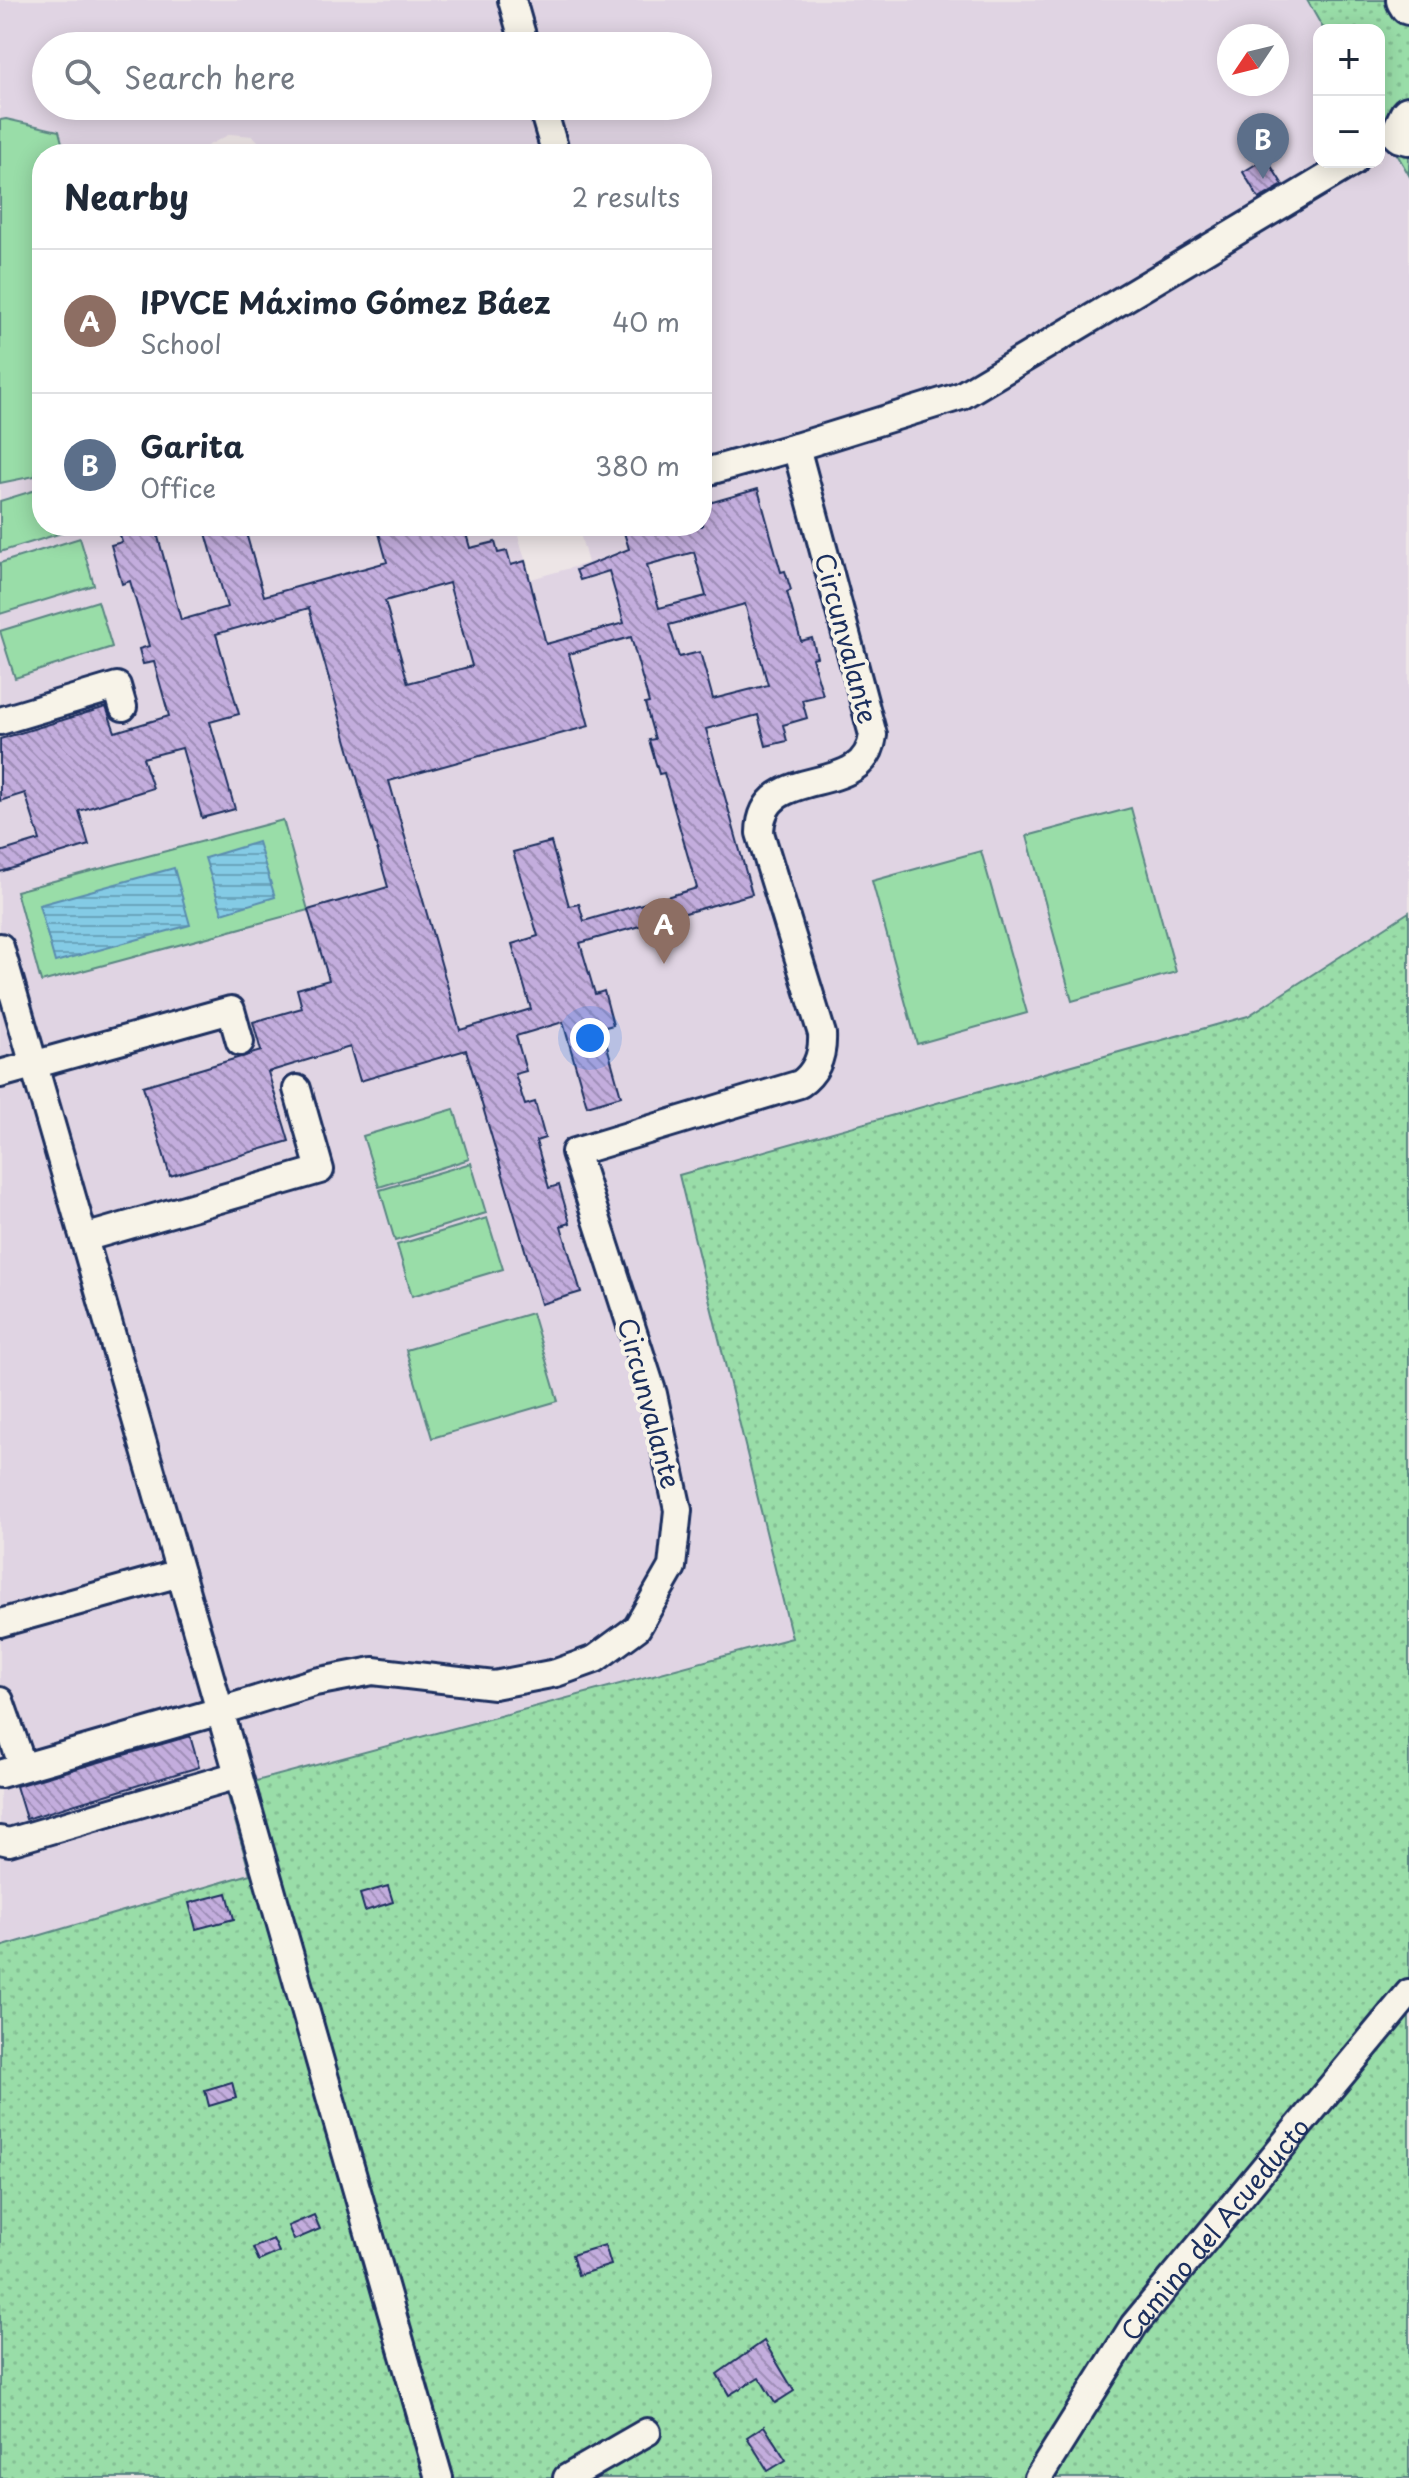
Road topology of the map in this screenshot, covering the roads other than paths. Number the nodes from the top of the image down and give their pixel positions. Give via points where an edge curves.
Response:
1 (512, 0) edge
2 (521, 32) edge
3 (546, 120) edge
4 (553, 144) edge
5 (1343, 168) edge
6 (796, 447) junction
7 (712, 470) edge
8 (123, 707) dead end
9 (0, 721) edge
10 (0, 947) edge
11 (240, 1042) dead end
12 (34, 1064) junction
13 (0, 1074) edge
14 (297, 1089) dead end
15 (84, 1238) junction
16 (180, 1573) junction
17 (0, 1623) edge
18 (0, 1701) edge
19 (220, 1711) junction
20 (12, 1770) edge
21 (238, 1775) junction
22 (0, 1840) edge
23 (1409, 1993) edge
24 (647, 2432) dead end
25 (439, 2478) edge
26 (567, 2478) edge
27 (1038, 2478) edge

1 - 2 street
3 - 4 street
5 - 6 street via 961,396
6 - 7 street
6 - 19 street, Circunvalante via 873,735 861,764 787,790 770,800 760,815 760,833 823,1049 811,1076 800,1084 575,1152 653,1394 678,1510 672,1567 637,1628 595,1659 556,1673 494,1685 373,1671 315,1682
8 - 9 street via 117,686
10 - 12 street
11 - 12 street via 231,1010
12 - 13 street
12 - 15 street
14 - 15 street via 320,1170
15 - 16 street
16 - 17 street
16 - 19 street
18 - 20 street
19 - 20 street
19 - 21 street
21 - 22 street via 9,1842
21 - 25 street
23 - 27 street, Camino del Acueducto via 1134,2325
24 - 26 street

